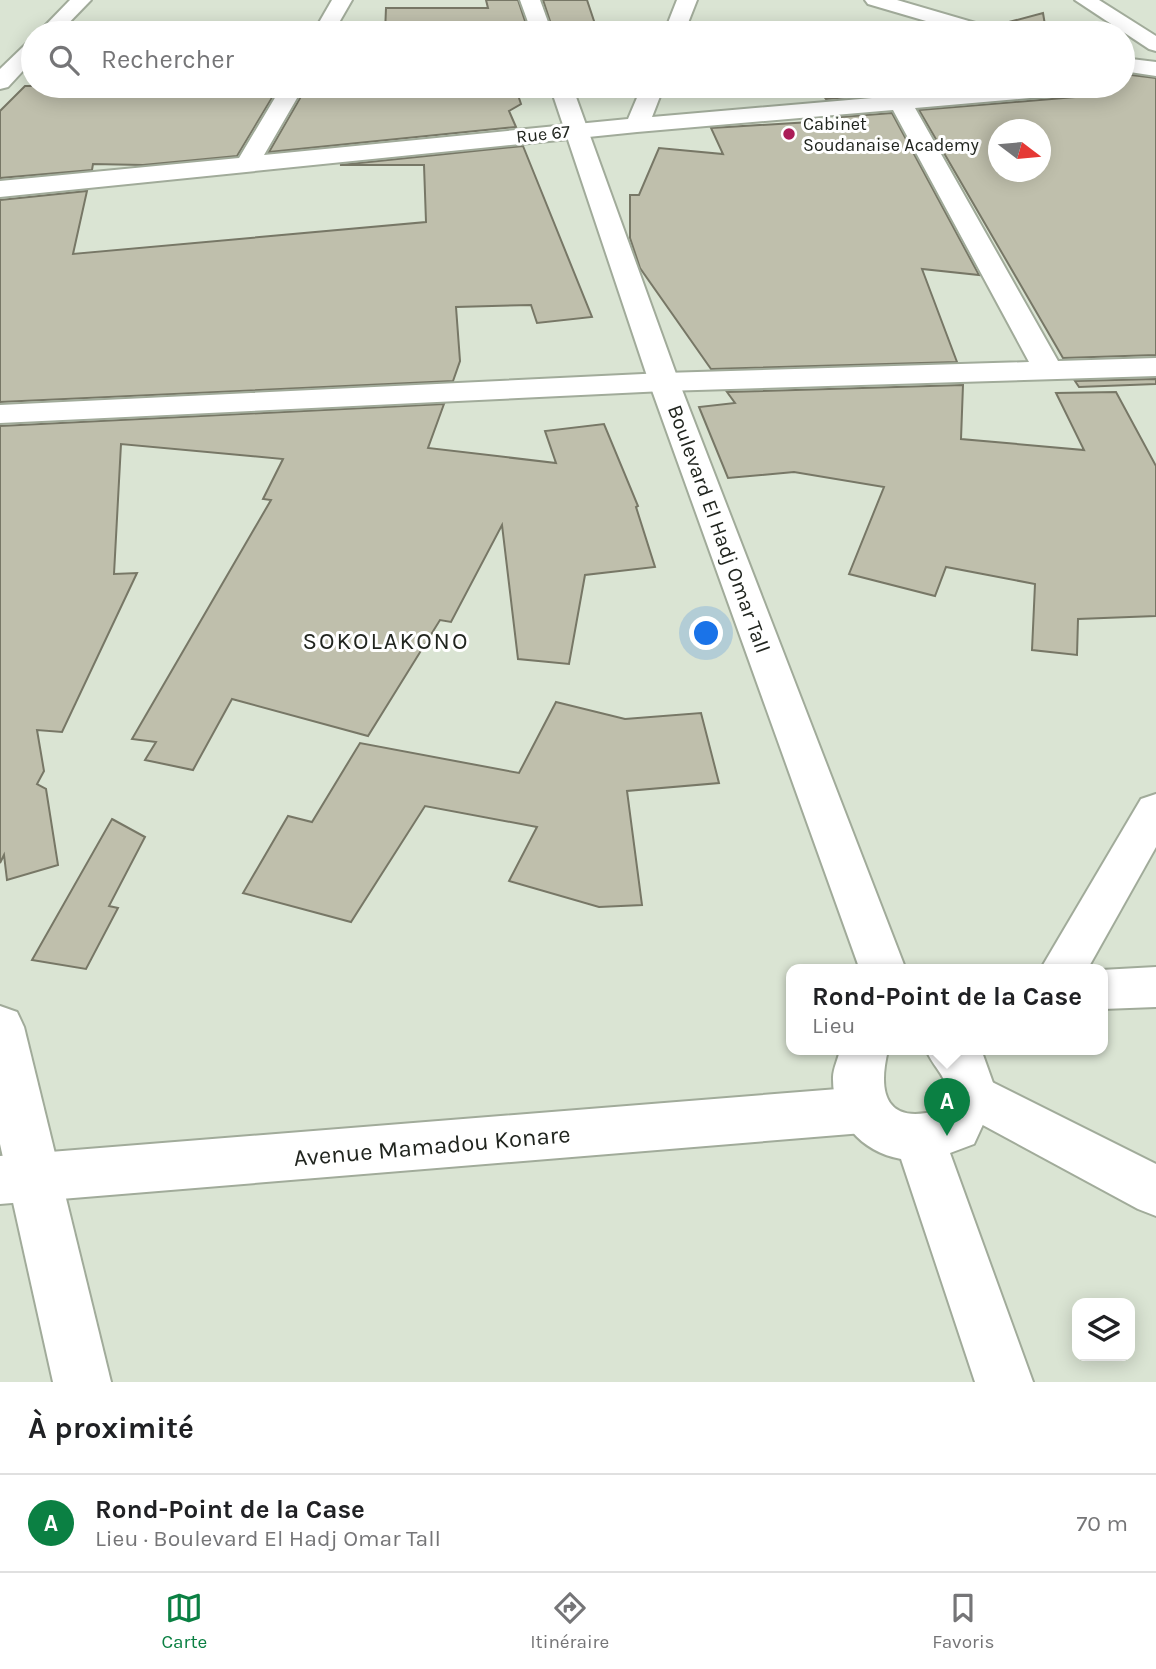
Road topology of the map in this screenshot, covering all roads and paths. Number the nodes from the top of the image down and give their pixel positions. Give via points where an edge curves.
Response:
1 (81, 0) edge
2 (342, 0) edge
3 (530, 0) edge
4 (687, 0) edge
5 (875, 0) edge
6 (1085, 0) edge
7 (60, 21) edge
8 (330, 21) edge
9 (538, 21) edge
10 (679, 21) edge
11 (948, 21) edge
12 (1118, 21) edge
13 (1135, 32) edge
14 (1156, 45) edge
15 (21, 60) edge
16 (1135, 66) edge
17 (1156, 69) edge
18 (1156, 80) edge
19 (1135, 81) edge
20 (0, 82) edge
21 (286, 98) edge
22 (565, 98) edge
23 (648, 98) edge
24 (946, 98) edge
25 (900, 102) junction
26 (637, 125) junction
27 (577, 131) junction
28 (247, 164) junction
29 (0, 189) edge
30 (1156, 367) edge
31 (1048, 370) junction
32 (664, 382) junction
33 (0, 414) edge
34 (1156, 810) edge
35 (881, 964) edge
36 (1066, 964) edge
37 (1156, 986) edge
38 (1108, 989) edge
39 (0, 1027) edge
40 (863, 1055) edge
41 (954, 1055) edge
42 (972, 1094) junction
43 (863, 1110) junction
44 (920, 1139) junction
45 (16, 1180) edge
46 (1156, 1191) edge
47 (82, 1382) edge
48 (1004, 1382) edge

1 - 7 street
2 - 8 street
3 - 9 street
4 - 10 street
5 - 11 street
6 - 12 street
13 - 14 street
15 - 20 street
16 - 17 street
18 - 19 street
21 - 28 street
22 - 27 street, Boulevard El Hadj Omar Tall
23 - 26 street
24 - 25 street, Rue 67
25 - 26 street, Rue 67
25 - 31 street
26 - 27 street, Rue 67
27 - 28 street, Rue 67
27 - 32 street, Boulevard El Hadj Omar Tall
28 - 29 street, Rue 67
30 - 31 street
31 - 32 street
32 - 33 street
32 - 35 street, Boulevard El Hadj Omar Tall
34 - 36 street
37 - 38 street
39 - 45 street
40 - 43 street via 858,1076
41 - 42 street via 965,1067
42 - 44 street via 956,1128
42 - 46 street
43 - 44 street via 891,1134
43 - 45 street, Avenue Mamadou Konare
44 - 48 street
45 - 47 street

